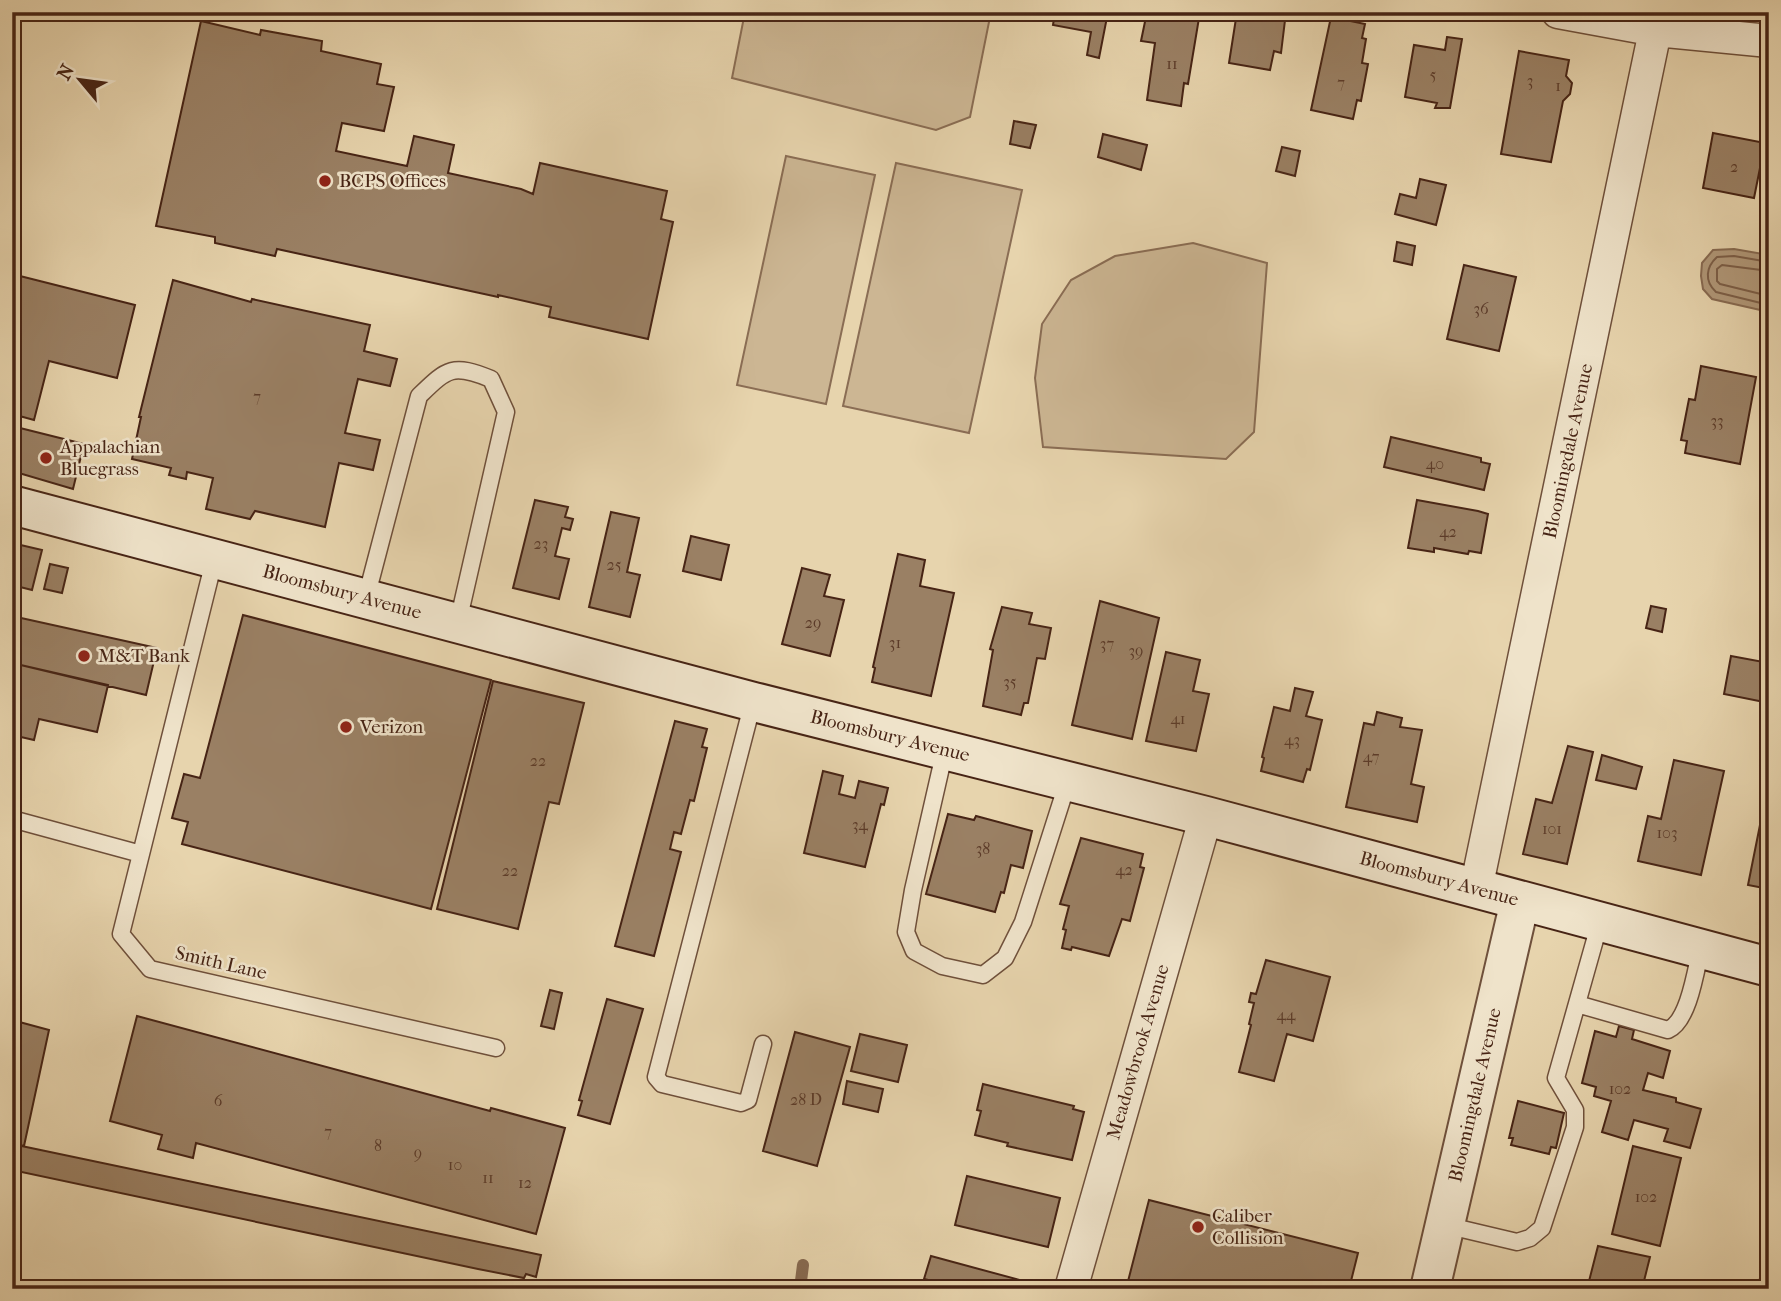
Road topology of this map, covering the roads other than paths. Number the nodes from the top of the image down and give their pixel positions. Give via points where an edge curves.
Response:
1 (1558, 12) edge
2 (1658, 21) edge
3 (1769, 41) edge
4 (12, 505) edge
5 (215, 557) junction
6 (366, 598) junction
7 (458, 622) junction
8 (754, 702) junction
9 (945, 750) junction
10 (1068, 781) junction
11 (1206, 816) junction
12 (12, 819) edge
13 (141, 853) junction
14 (1476, 889) junction
15 (1520, 901) junction
16 (1600, 922) junction
17 (1701, 948) junction
18 (1769, 967) edge
19 (1577, 1004) junction
20 (763, 1044) dead end
21 (496, 1048) dead end
22 (1445, 1224) junction
23 (1769, 1277) edge
24 (1071, 1289) edge
25 (1430, 1289) edge
26 (1766, 1289) edge

1 - 2 street
2 - 3 street
2 - 14 street, Bloomingdale Avenue
4 - 5 main road, Bloomsbury Avenue
5 - 6 main road, Bloomsbury Avenue
5 - 13 lane
6 - 7 main road, Bloomsbury Avenue
6 - 7 lane via 419,396 443,373 468,369 491,379 506,412
7 - 8 main road, Bloomsbury Avenue
8 - 9 main road, Bloomsbury Avenue
8 - 20 lane via 656,1077 662,1084 741,1103 748,1100
9 - 10 main road, Bloomsbury Avenue
9 - 10 lane via 906,932 914,951 942,966 983,975 1005,958 1023,922
10 - 11 main road, Bloomsbury Avenue
11 - 14 main road, Bloomsbury Avenue
11 - 24 street, Meadowbrook Avenue
12 - 13 lane
13 - 21 lane, Smith Lane via 121,934 150,969
14 - 15 main road, Bloomsbury Avenue
15 - 16 main road, Bloomsbury Avenue
15 - 22 main road, Bloomingdale Avenue
16 - 17 main road, Bloomsbury Avenue
16 - 19 lane
17 - 18 main road, Bloomsbury Avenue
17 - 19 lane via 1681,1019 1674,1028
19 - 22 lane via 1556,1078 1575,1110 1575,1127 1542,1228 1517,1242
22 - 25 main road, Bloomingdale Avenue
23 - 26 lane

